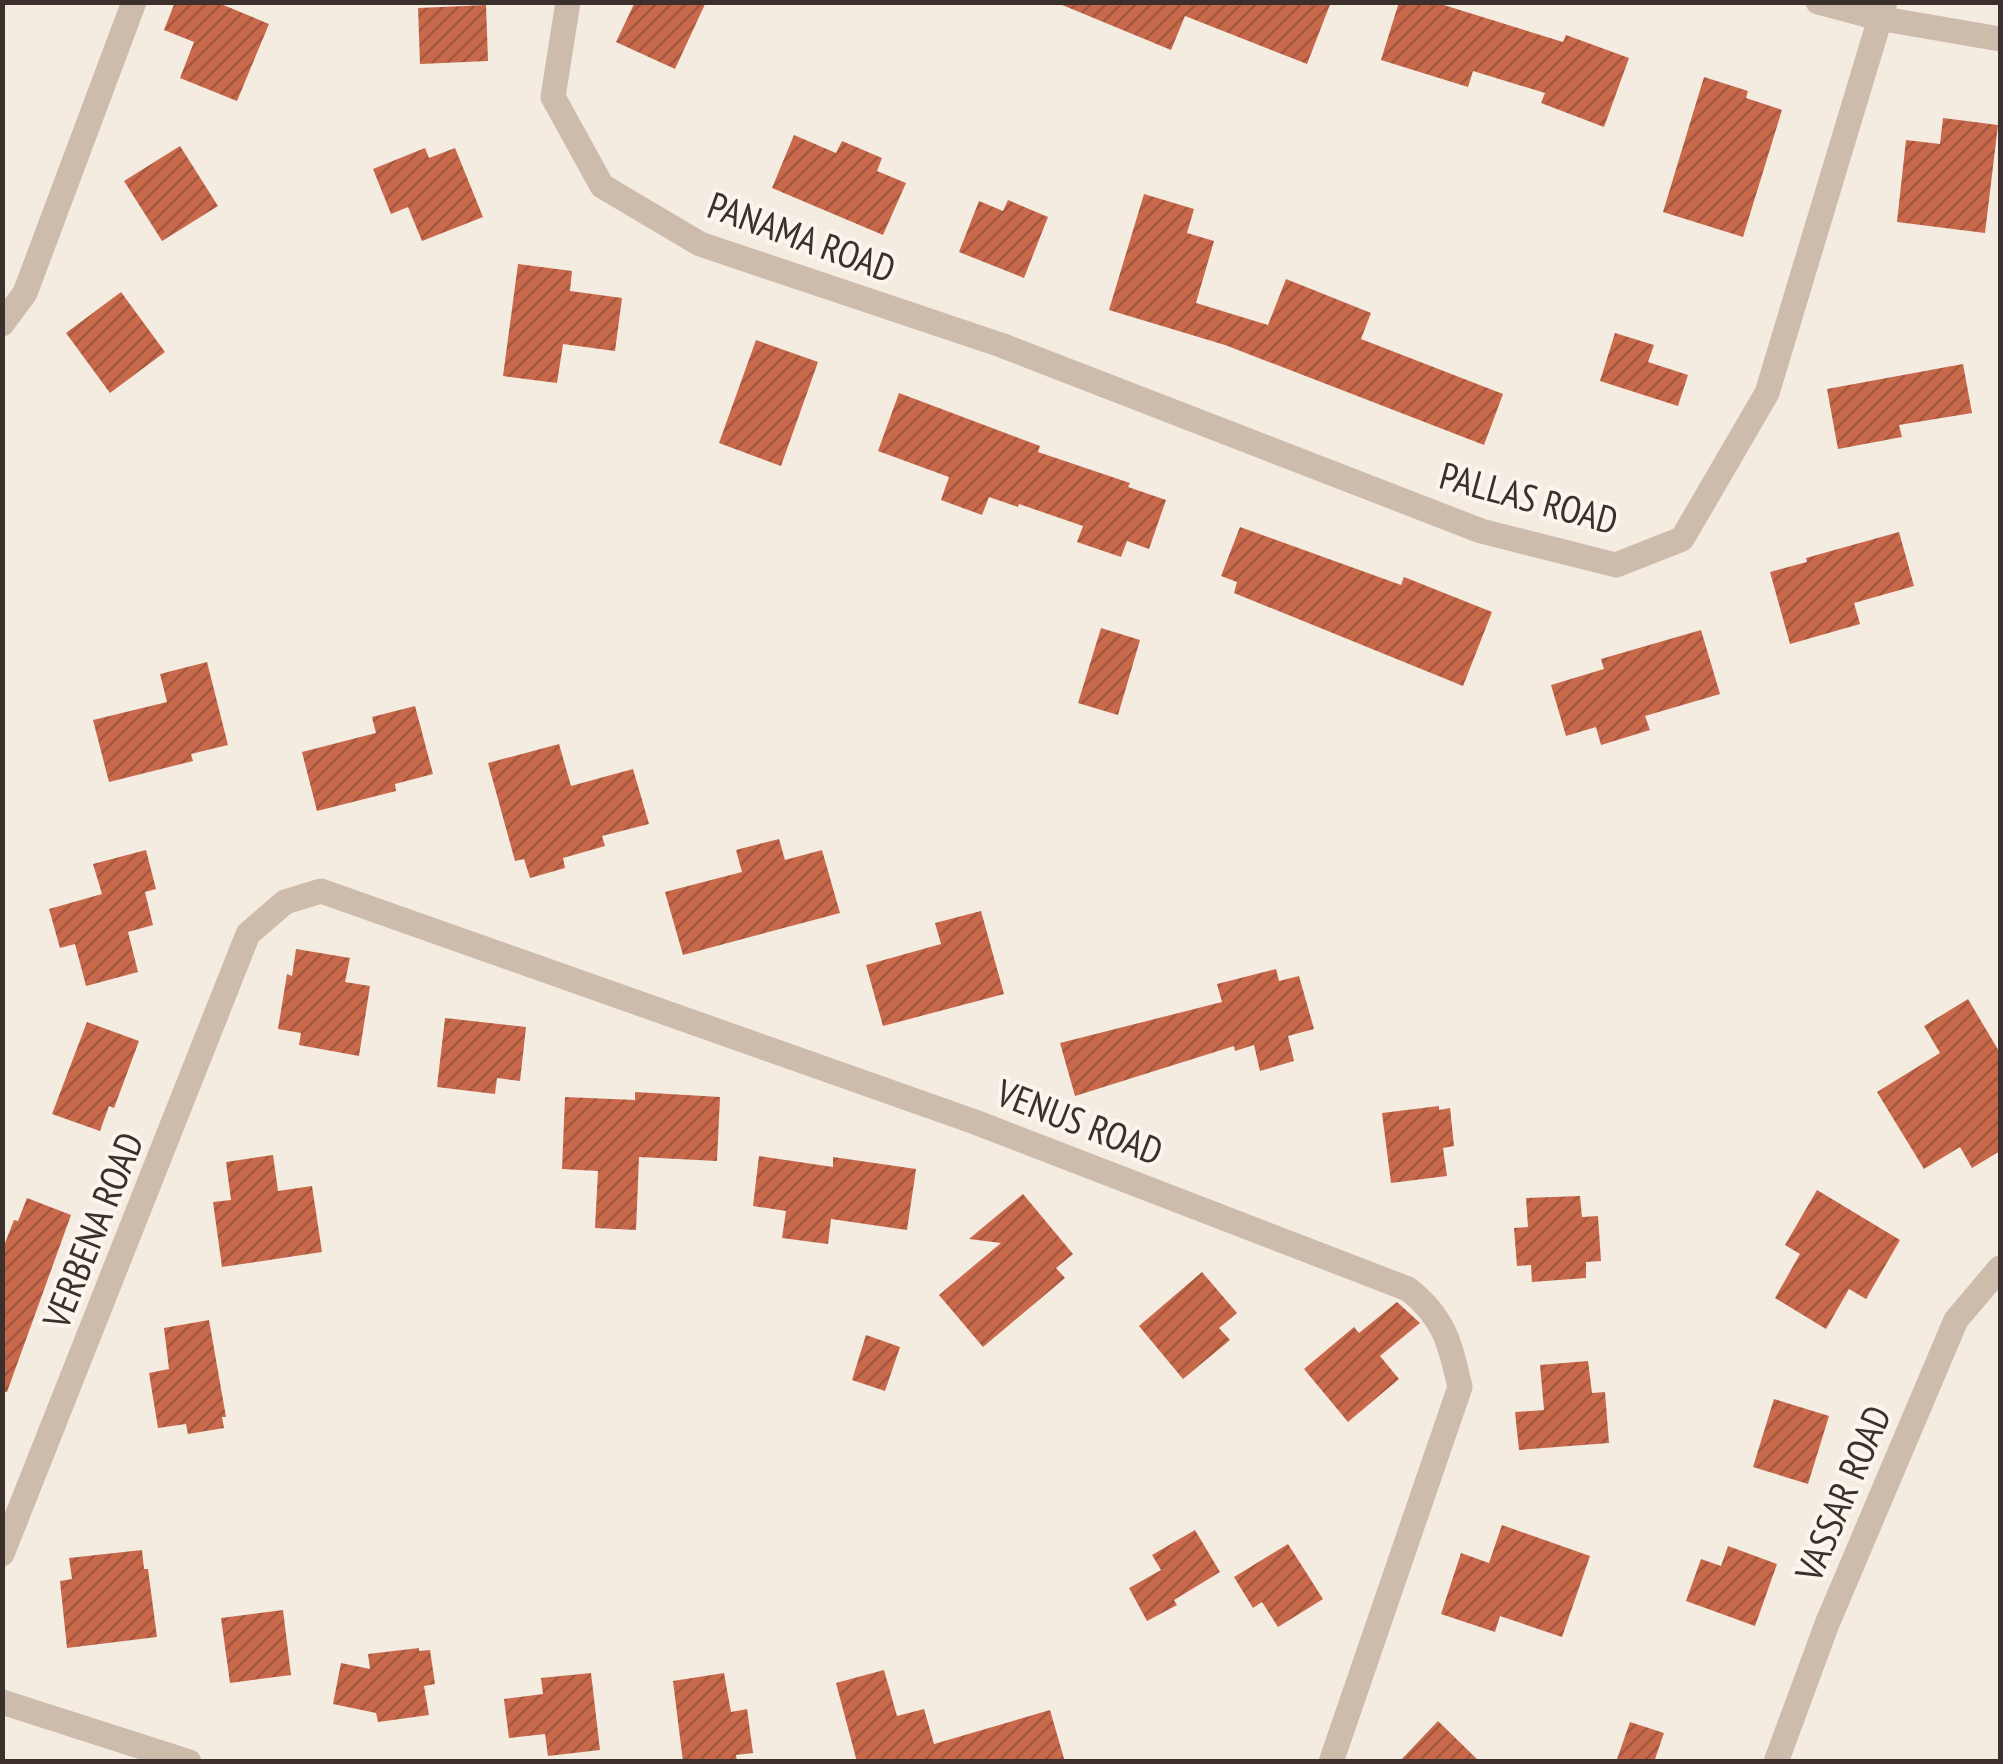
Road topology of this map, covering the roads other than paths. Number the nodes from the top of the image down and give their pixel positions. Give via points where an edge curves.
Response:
1 (134, 2) edge
2 (568, 2) edge
3 (1818, 2) edge
4 (1881, 10) edge
5 (2000, 39) edge
6 (2, 324) edge
7 (1002, 345) joint
8 (248, 934) joint
9 (2000, 1268) edge
10 (2, 1554) edge
11 (2, 1702) edge
12 (189, 1762) edge
13 (1331, 1762) edge
14 (1776, 1762) edge

1 - 6 street via 25,293
2 - 7 street, PANAMA ROAD via 553,97 602,186 700,244
3 - 4 street
4 - 5 street
4 - 7 street, PALLAS ROAD via 1767,393 1682,539 1616,565 1480,531
8 - 10 street, VERBENA ROAD
8 - 13 street, VENUS ROAD via 285,902 321,891 991,1128 1422,1300 1448,1334 1460,1387
9 - 14 street, VASSAR ROAD via 1956,1320
11 - 12 street

